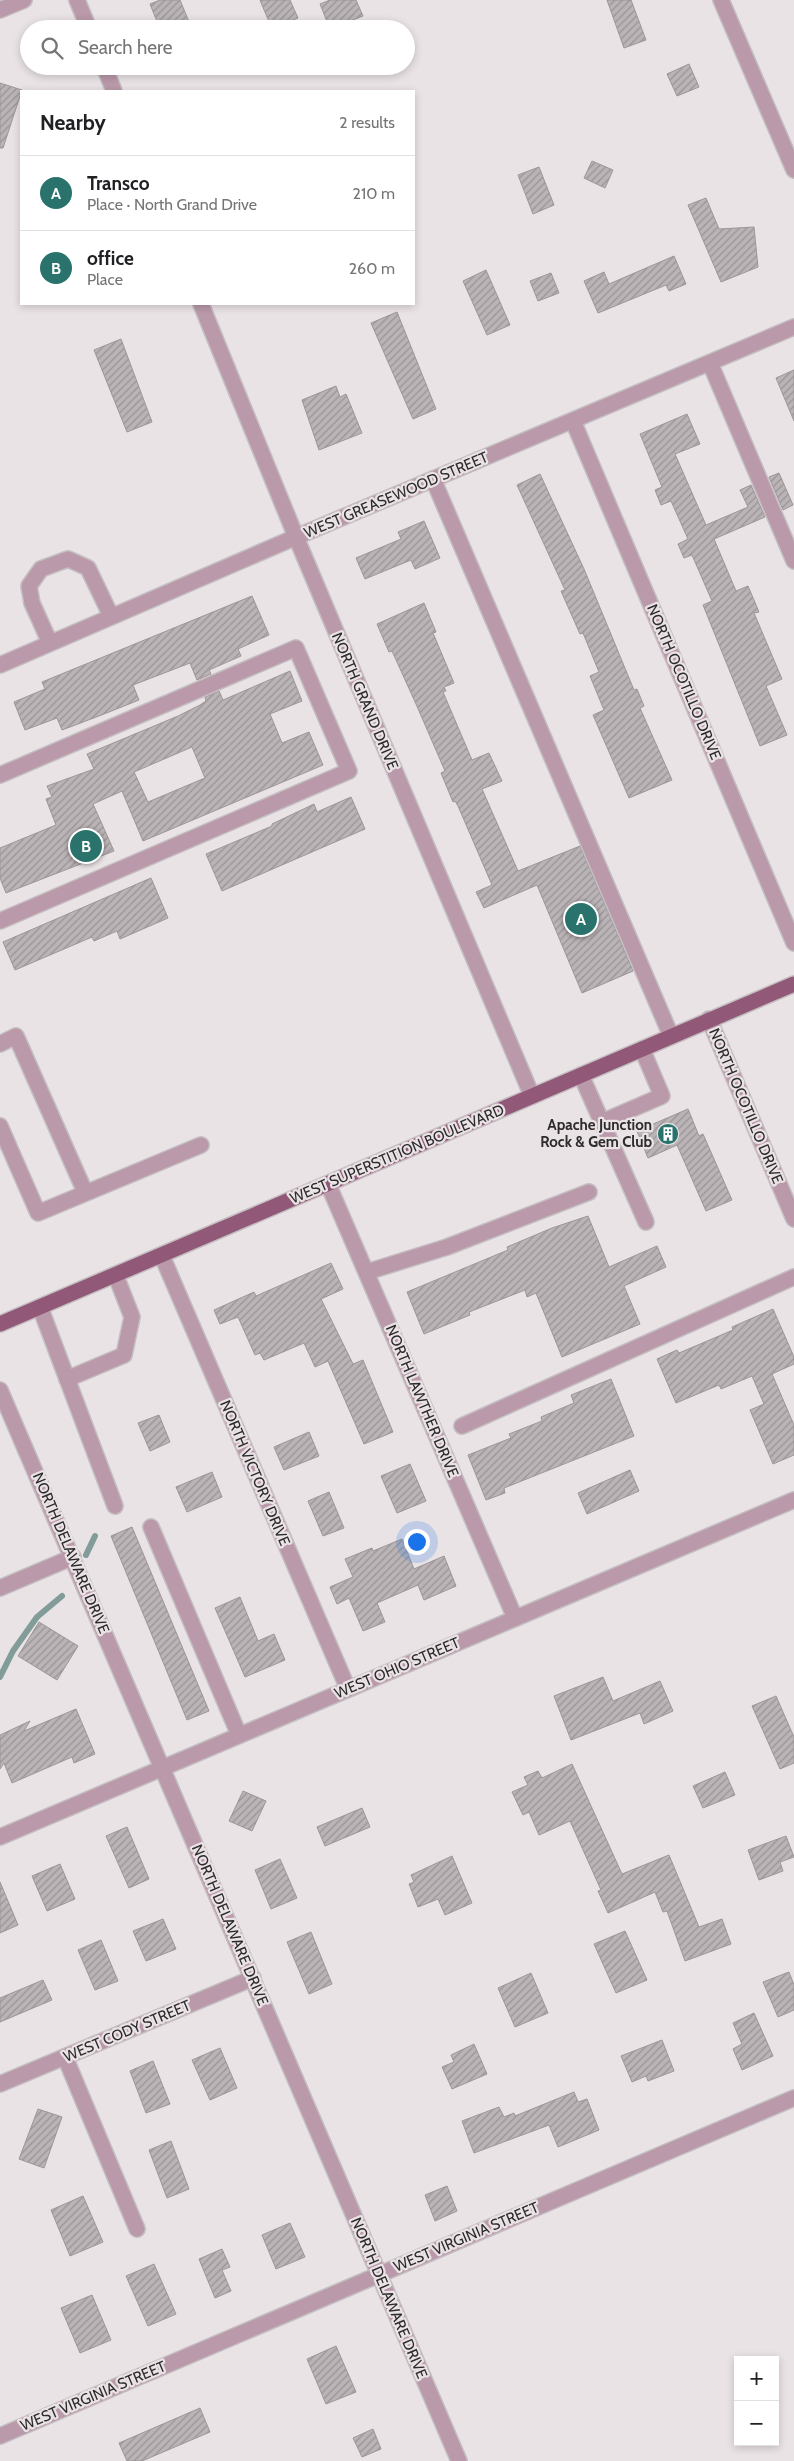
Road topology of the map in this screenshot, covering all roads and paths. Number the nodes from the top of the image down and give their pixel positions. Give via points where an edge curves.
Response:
1 (24, 0) edge
2 (77, 0) edge
3 (721, 0) edge
4 (0, 10) edge
5 (85, 20) edge
6 (108, 75) edge
7 (114, 90) edge
8 (794, 170) edge
9 (201, 305) edge
10 (794, 327) edge
11 (710, 363) junction
12 (573, 421) junction
13 (433, 480) junction
14 (296, 537) junction
15 (794, 561) edge
16 (111, 616) junction
17 (50, 643) junction
18 (0, 665) edge
19 (0, 775) edge
20 (0, 920) edge
21 (794, 943) edge
22 (794, 984) edge
23 (709, 1019) junction
24 (670, 1036) junction
25 (0, 1044) edge
26 (642, 1049) junction
27 (581, 1075) junction
28 (532, 1096) junction
29 (602, 1122) junction
30 (0, 1126) edge
31 (201, 1144) dead end
32 (328, 1184) junction
33 (85, 1192) junction
34 (589, 1192) dead end
35 (794, 1219) edge
36 (646, 1222) dead end
37 (162, 1256) junction
38 (366, 1272) junction
39 (116, 1276) junction
40 (794, 1277) edge
41 (40, 1307) junction
42 (0, 1324) edge
43 (67, 1379) junction
44 (0, 1390) edge
45 (462, 1426) dead end
46 (794, 1500) edge
47 (115, 1506) dead end
48 (151, 1527) dead end
49 (73, 1557) junction
50 (0, 1588) edge
51 (515, 1618) junction
52 (348, 1689) junction
53 (239, 1735) junction
54 (163, 1768) junction
55 (0, 1837) edge
56 (253, 1978) junction
57 (65, 2057) junction
58 (0, 2084) edge
59 (794, 2098) edge
60 (137, 2229) dead end
61 (378, 2275) junction
62 (0, 2436) edge
63 (459, 2461) edge

1 - 4 street
2 - 5 street
3 - 8 street
6 - 7 street
9 - 14 street, NORTH GRAND DRIVE
10 - 11 street, WEST GREASEWOOD STREET
11 - 12 street, WEST GREASEWOOD STREET
11 - 15 street
12 - 13 street, WEST GREASEWOOD STREET
12 - 21 street, NORTH OCOTILLO DRIVE
13 - 14 street, WEST GREASEWOOD STREET
13 - 24 street
14 - 16 street, WEST GREASEWOOD STREET
14 - 28 street, NORTH GRAND DRIVE
16 - 17 street, WEST GREASEWOOD STREET
16 - 17 street via 88,568 68,559 41,569 30,586 32,603
17 - 18 street, WEST GREASEWOOD STREET
19 - 20 street via 296,648 349,771
22 - 23 main road, WEST SUPERSTITION BOULEVARD
23 - 24 main road, WEST SUPERSTITION BOULEVARD
23 - 35 street, NORTH OCOTILLO DRIVE
24 - 26 main road, WEST SUPERSTITION BOULEVARD
25 - 33 street via 16,1036
26 - 27 main road, WEST SUPERSTITION BOULEVARD
26 - 29 street via 662,1096
27 - 28 main road, WEST SUPERSTITION BOULEVARD
27 - 29 street
28 - 32 main road, WEST SUPERSTITION BOULEVARD
29 - 36 street
30 - 33 street via 38,1213
31 - 33 street
32 - 37 main road, WEST SUPERSTITION BOULEVARD
32 - 38 street, NORTH LAWTHER DRIVE
34 - 38 street via 447,1247
37 - 39 main road, WEST SUPERSTITION BOULEVARD
37 - 52 street, NORTH VICTORY DRIVE
38 - 51 street, NORTH LAWTHER DRIVE
39 - 41 main road, WEST SUPERSTITION BOULEVARD
39 - 43 street via 132,1317 124,1355
40 - 45 street
41 - 42 main road, WEST SUPERSTITION BOULEVARD
41 - 43 street
43 - 47 street
44 - 49 street, NORTH DELAWARE DRIVE
46 - 51 street, WEST OHIO STREET
48 - 53 street
49 - 50 street
49 - 54 street, NORTH DELAWARE DRIVE
51 - 52 street, WEST OHIO STREET
52 - 53 street, WEST OHIO STREET
53 - 54 street, WEST OHIO STREET
54 - 55 street, WEST OHIO STREET
54 - 56 street, NORTH DELAWARE DRIVE
56 - 57 street, WEST CODY STREET
56 - 61 street, NORTH DELAWARE DRIVE
57 - 58 street, WEST CODY STREET
57 - 60 street
59 - 61 street, WEST VIRGINIA STREET
61 - 62 street, WEST VIRGINIA STREET
61 - 63 street, NORTH DELAWARE DRIVE

